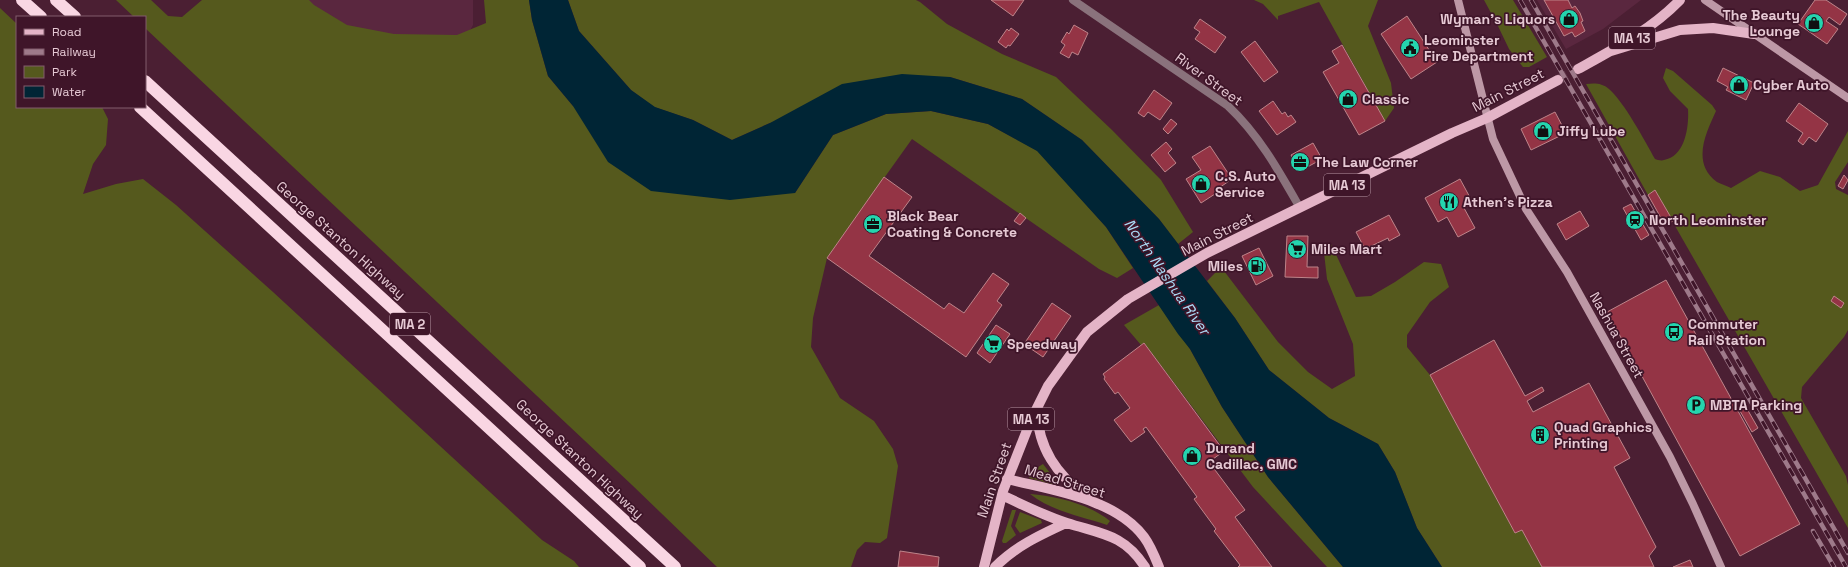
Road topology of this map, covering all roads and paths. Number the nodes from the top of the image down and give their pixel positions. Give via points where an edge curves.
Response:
1 (22, 0) edge
2 (56, 0) edge
3 (1073, 0) edge
4 (1458, 0) edge
5 (1680, 0) edge
6 (1705, 0) edge
7 (40, 16) edge
8 (74, 16) edge
9 (1754, 34) junction
10 (1611, 51) junction
11 (1578, 69) tunnel mouth
12 (1558, 80) tunnel mouth
13 (146, 82) edge
14 (1848, 98) edge
15 (141, 108) edge
16 (1487, 118) junction
17 (1300, 208) junction
18 (1036, 408) junction
19 (1007, 479) junction
20 (1002, 495) junction
21 (1089, 500) junction
22 (1066, 523) junction
23 (640, 567) edge
24 (675, 567) edge
25 (984, 567) edge
26 (995, 567) edge
27 (1145, 567) edge
28 (1159, 567) edge
29 (1721, 567) edge

1 - 7 highway
2 - 8 highway
3 - 17 street, River Street via 1233,110 1267,152
4 - 16 main road, Nashua Street
5 - 10 main road, MA 13 via 1643,32
6 - 9 main road
9 - 10 main road via 1713,28 1680,30
9 - 14 main road
10 - 11 main road, MA 13
12 - 16 main road, Main Street / MA 13
13 - 24 highway, George Stanton Highway / MA 2
15 - 23 highway, MA 2
16 - 17 main road, Main Street / MA 13
16 - 29 main road, Nashua Street via 1493,139 1526,209 1567,272 1670,457
17 - 18 main road, Main Street / MA 13 via 1207,253 1128,299 1087,332 1048,386
18 - 19 main road, Main Street / MA 13
18 - 21 main road via 1046,454 1074,488
19 - 20 main road, Main Street / MA 13
19 - 21 main road, Mead Street
20 - 22 main road
20 - 25 main road, Main Street / MA 13
21 - 28 main road, Mead Street via 1099,503 1128,522 1144,537
22 - 26 main road via 1032,538
22 - 27 main road via 1105,533 1126,545

